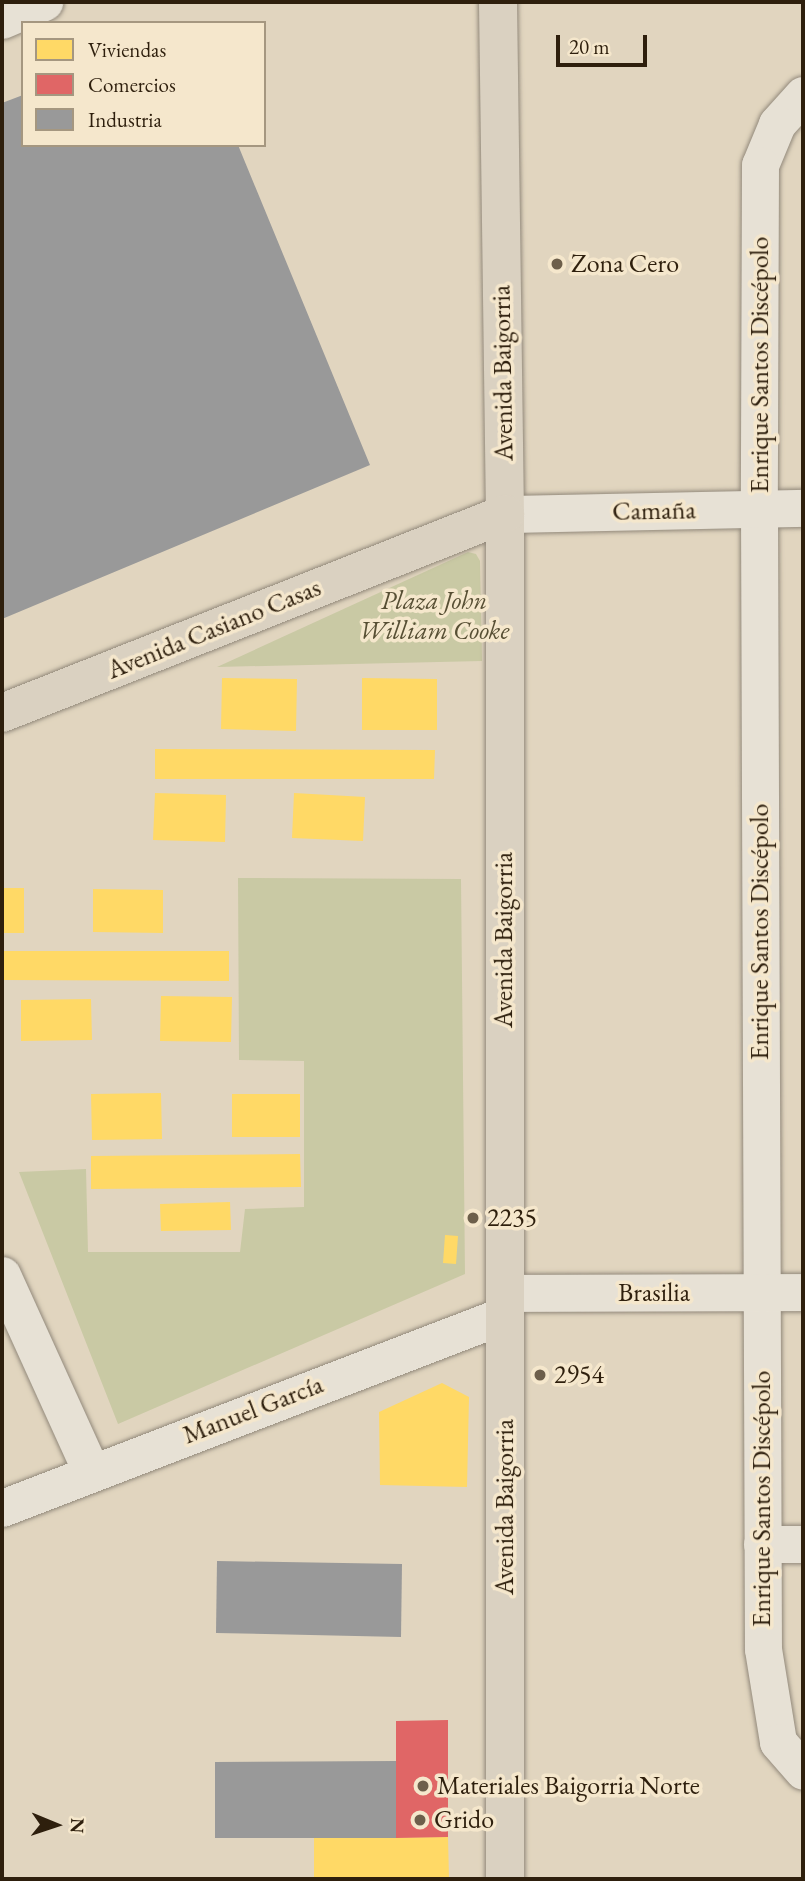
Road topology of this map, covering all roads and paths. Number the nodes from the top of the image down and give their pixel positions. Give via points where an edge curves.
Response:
1 (44, 2) edge
2 (498, 2) edge
3 (2, 20) edge
4 (803, 95) edge
5 (803, 508) edge
6 (759, 509) junction
7 (505, 514) junction
8 (2, 713) edge
9 (2, 1275) edge
10 (803, 1292) edge
11 (761, 1293) junction
12 (504, 1304) junction
13 (92, 1471) junction
14 (2, 1508) edge
15 (762, 1544) junction
16 (803, 1544) edge
17 (803, 1771) edge
18 (505, 1879) edge

1 - 3 street
2 - 7 main road, Avenida Baigorria
4 - 6 street, Enrique Santos Discépolo via 777,124 760,165
5 - 6 street, Camaña
6 - 7 street, Camaña
6 - 11 street, Enrique Santos Discépolo
7 - 8 main road, Avenida Casiano Casas
7 - 12 main road, Avenida Baigorria
9 - 13 street
10 - 11 street, Brasilia
11 - 12 street, Brasilia
11 - 15 street, Enrique Santos Discépolo
12 - 13 street, Manuel García
12 - 18 main road, Avenida Baigorria
13 - 14 street, Manuel García
15 - 16 street
15 - 17 street, Enrique Santos Discépolo via 763,1649 778,1742

